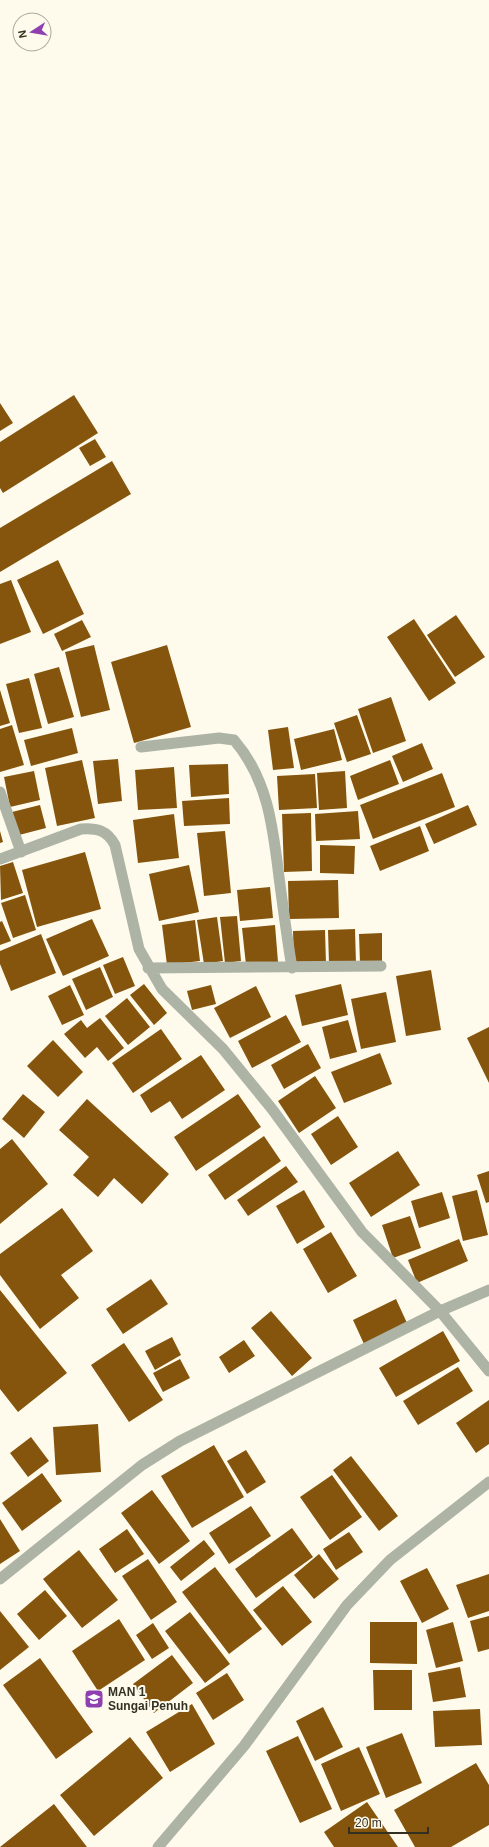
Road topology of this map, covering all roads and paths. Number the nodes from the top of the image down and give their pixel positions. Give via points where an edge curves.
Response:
1 (141, 747) dead end
2 (0, 792) edge
3 (21, 852) junction
4 (0, 859) edge
5 (381, 966) dead end
6 (148, 968) junction
7 (292, 968) junction
8 (489, 1290) edge
9 (440, 1311) junction
10 (489, 1371) edge
11 (489, 1482) edge
12 (0, 1579) edge
13 (158, 1847) edge

1 - 7 street via 219,738 234,740 243,750 262,789 272,823
2 - 3 street
3 - 4 street
3 - 6 street via 82,829 103,830 110,836 115,845 139,949
5 - 7 street
6 - 7 street
6 - 9 street via 162,988 223,1049 267,1103 362,1232
8 - 9 street
9 - 10 street
9 - 12 street via 180,1441 142,1465
11 - 13 street via 390,1560 348,1605 244,1746

